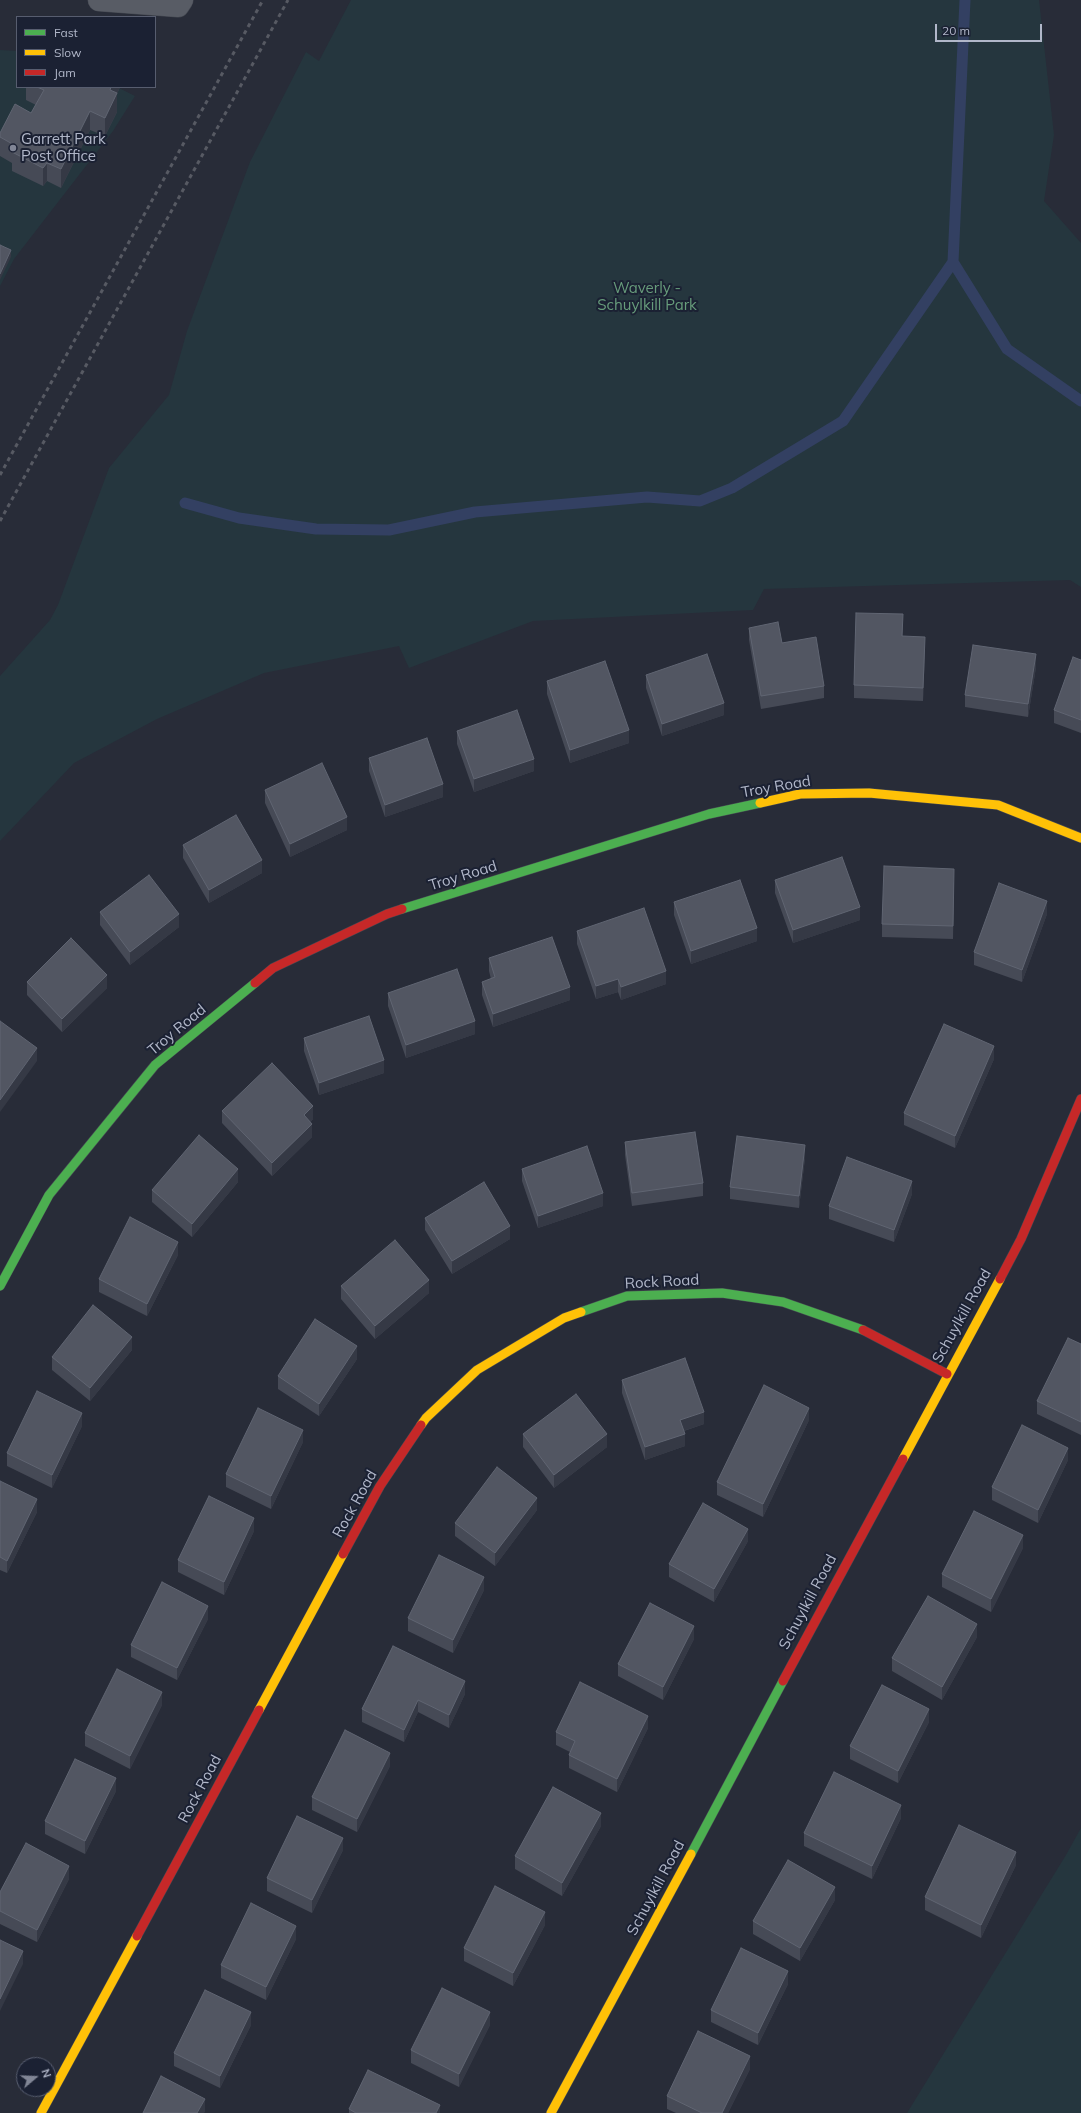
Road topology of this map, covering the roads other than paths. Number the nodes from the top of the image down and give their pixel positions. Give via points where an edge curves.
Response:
1 (99, 0) edge
2 (180, 3) edge
3 (1081, 838) edge
4 (1081, 1099) edge
5 (0, 1286) edge
6 (946, 1374) junction
7 (41, 2113) edge
8 (551, 2113) edge

1 - 2 street
3 - 5 street, Troy Road via 998,805 869,793 800,794 709,814 387,914 273,968 155,1065 49,1195
4 - 6 street, Schuylkill Road via 1020,1239
6 - 7 street, Rock Road via 856,1326 783,1302 722,1293 627,1296 564,1318 477,1370 426,1418 380,1486
6 - 8 street, Schuylkill Road

